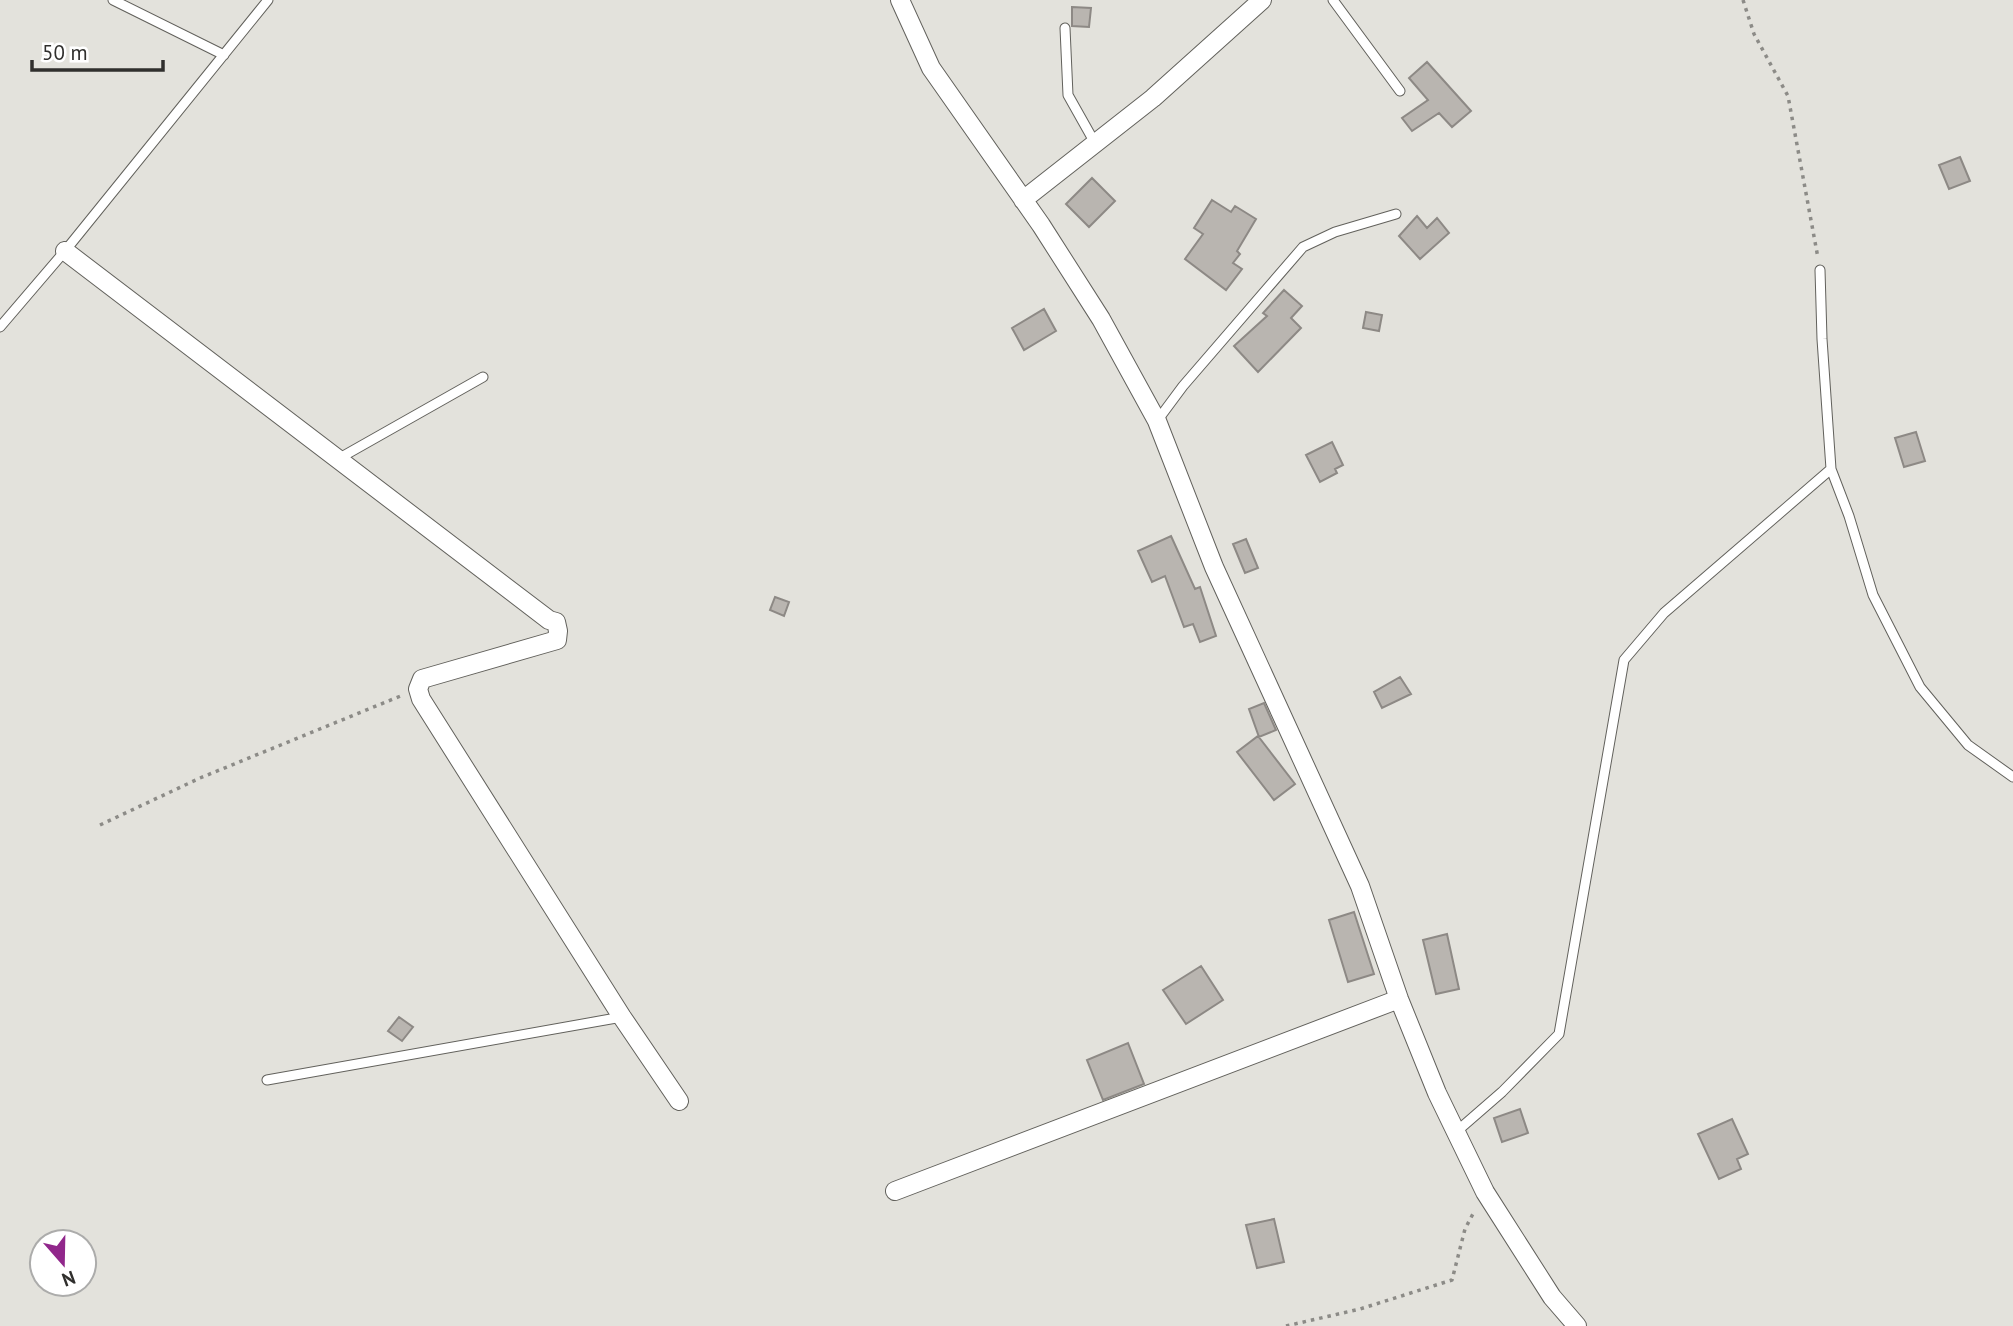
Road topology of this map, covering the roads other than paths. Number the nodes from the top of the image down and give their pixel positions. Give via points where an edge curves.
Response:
1 (113, 0) edge
2 (268, 0) edge
3 (901, 0) edge
4 (1262, 0) edge
5 (1333, 0) edge
6 (1065, 28) dead end
7 (224, 55) junction
8 (1400, 91) dead end
9 (1094, 143) junction
10 (1023, 200) junction
11 (1396, 214) dead end
12 (65, 251) junction
13 (1820, 270) road end
14 (0, 327) edge
15 (483, 377) dead end
16 (1157, 421) junction
17 (336, 460) junction
18 (1831, 469) junction
19 (2013, 776) edge
20 (1399, 999) junction
21 (622, 1017) junction
22 (267, 1080) dead end
23 (679, 1101) dead end
24 (1456, 1132) junction
25 (895, 1191) dead end
26 (1577, 1326) edge

1 - 7 lane
2 - 7 lane
3 - 10 street via 931,68
4 - 9 street via 1153,98
5 - 8 lane
6 - 9 lane via 1068,95
7 - 12 lane
9 - 10 street
10 - 16 street via 1101,319
11 - 16 lane via 1303,247
12 - 14 lane
12 - 17 street
13 - 18 lane
15 - 17 lane
16 - 20 street via 1214,568 1360,886
17 - 21 street via 556,622 557,640 422,679 418,689
18 - 19 lane via 1873,595 1920,687 1968,745
18 - 24 lane via 1664,612 1624,660 1559,1034
20 - 24 street
20 - 25 street
21 - 22 lane
21 - 23 street
24 - 26 street via 1485,1192 1552,1297

